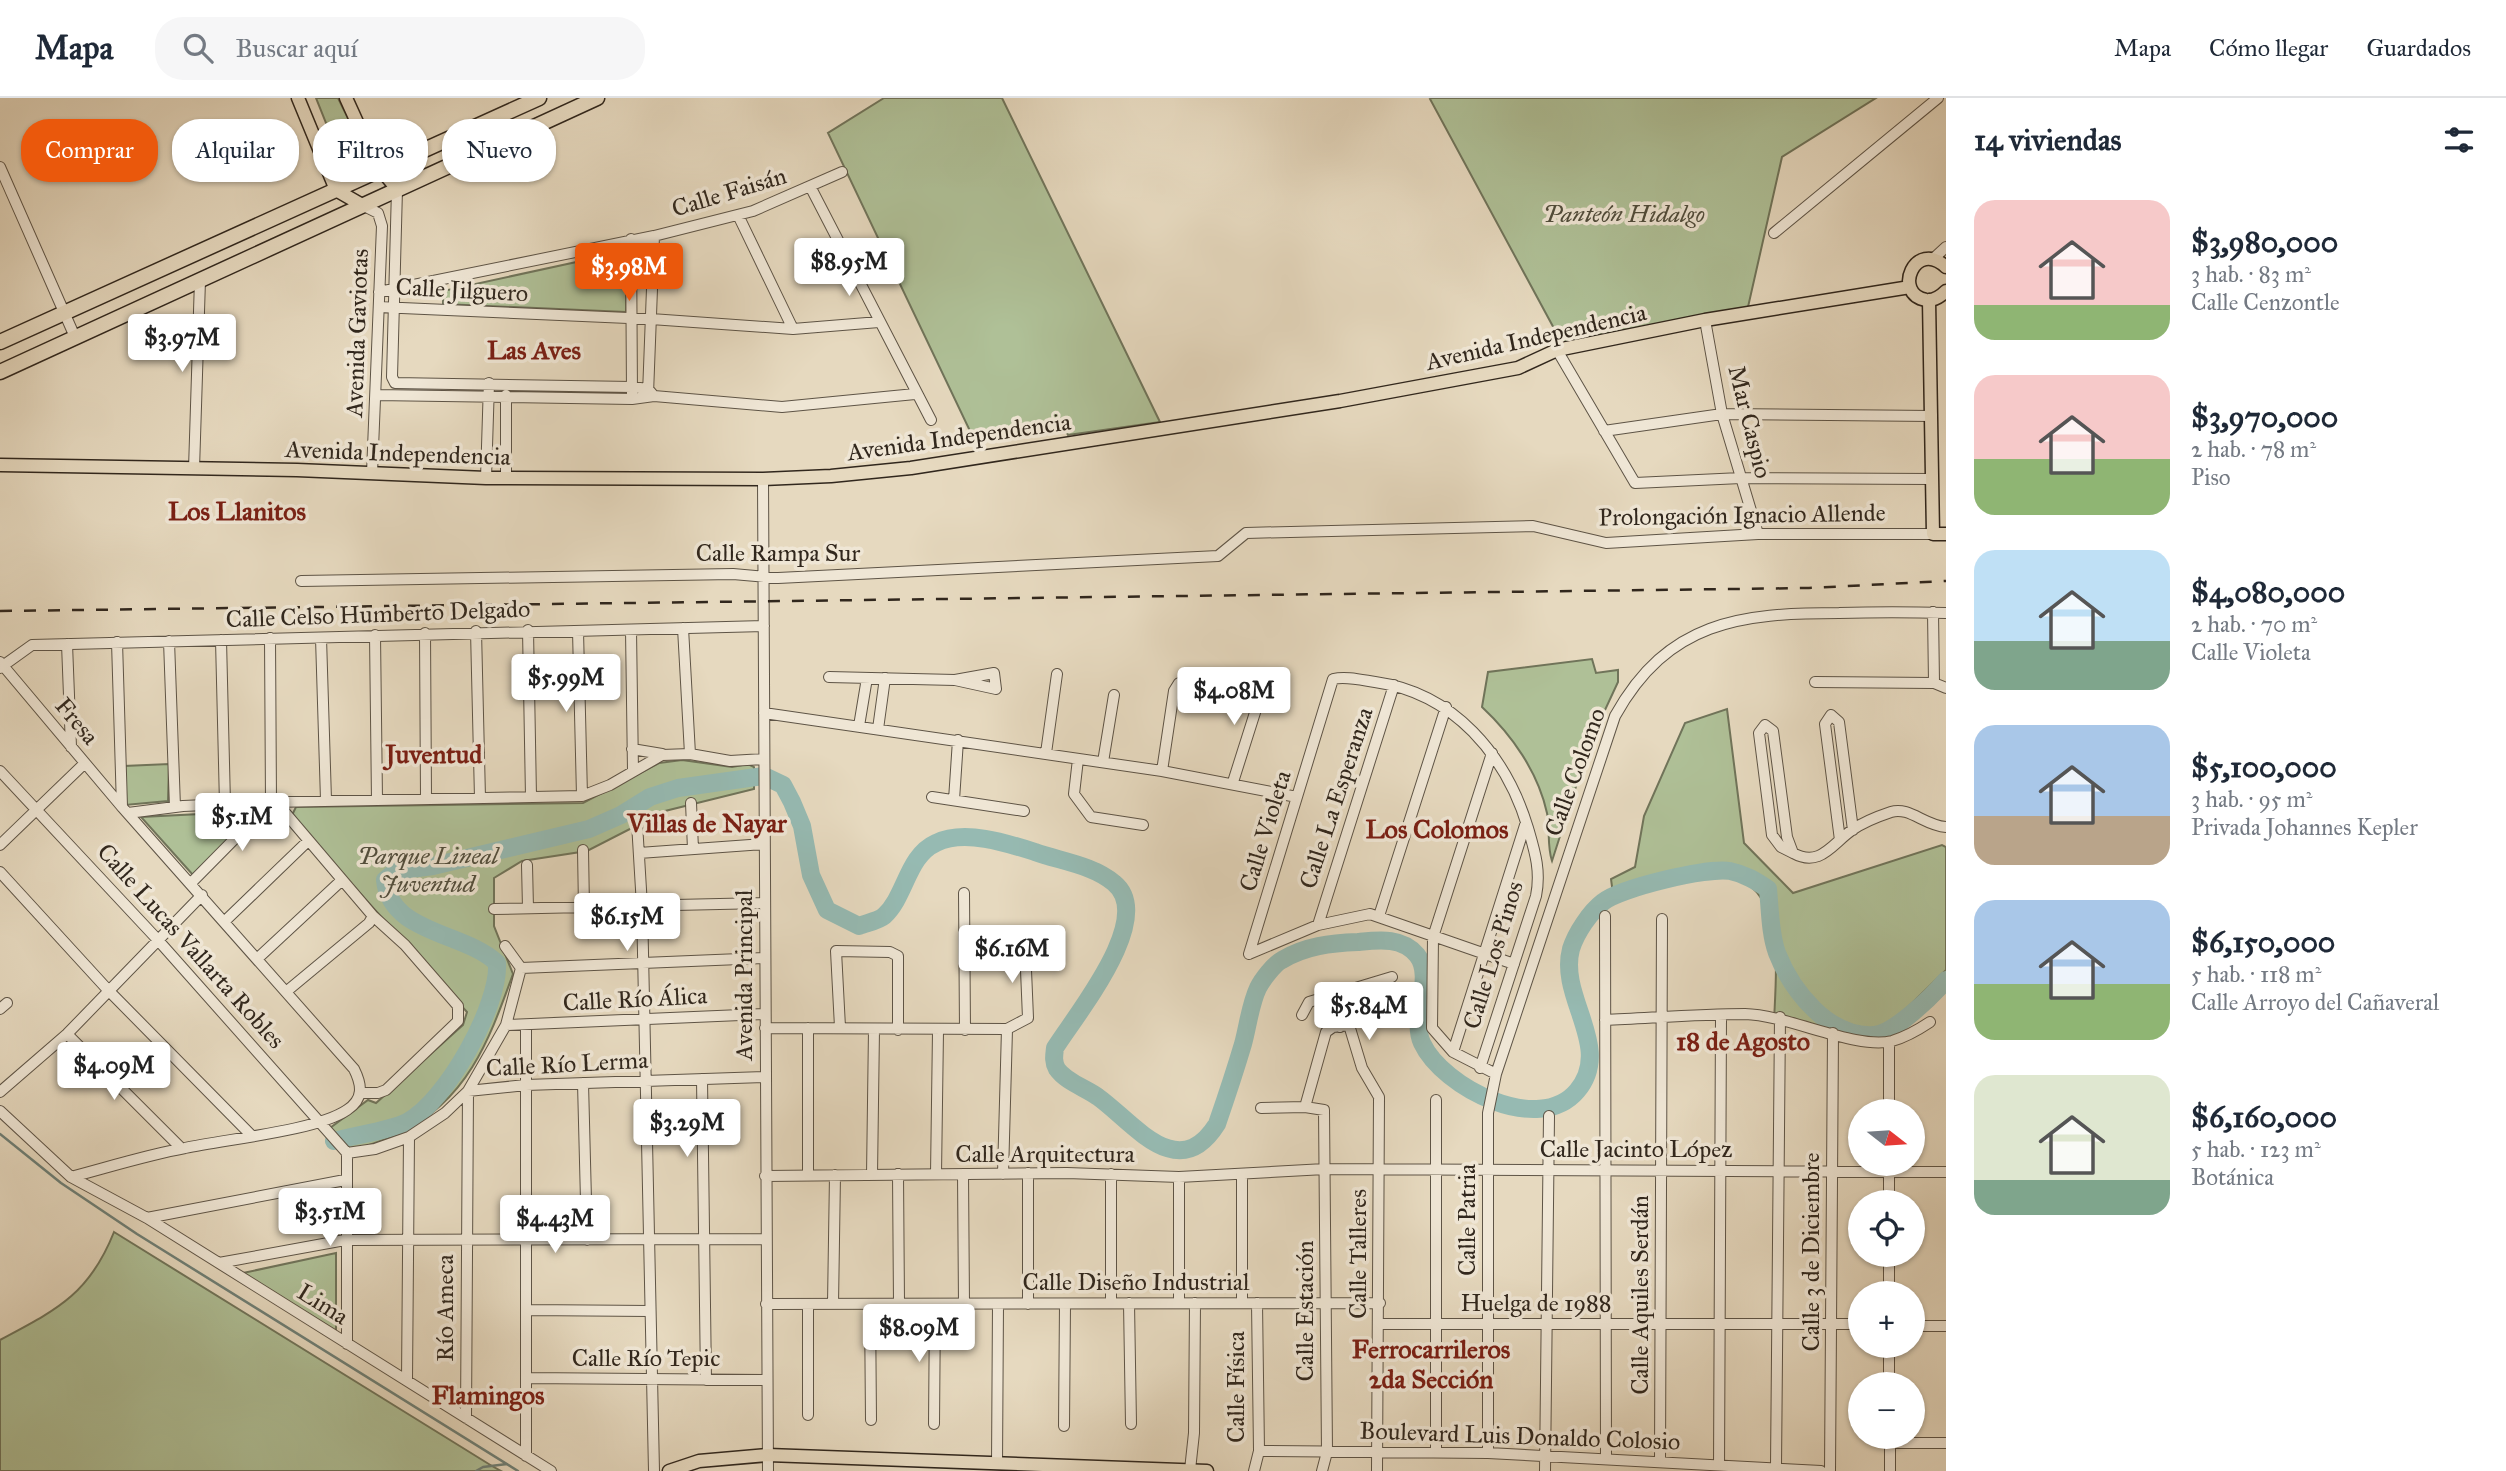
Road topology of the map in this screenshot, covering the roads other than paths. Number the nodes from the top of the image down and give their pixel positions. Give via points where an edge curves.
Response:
1 (299, 98) edge
2 (346, 98) edge
3 (539, 98) edge
4 (597, 98) edge
5 (1938, 98) edge
6 (356, 119) edge
7 (428, 148) edge
8 (0, 167) edge
9 (842, 172) dead end
10 (354, 182) edge
11 (391, 182) edge
12 (811, 188) junction
13 (397, 189) junction
14 (336, 190) junction
15 (362, 205) junction
16 (738, 215) junction
17 (1774, 233) dead end
18 (654, 236) junction
19 (631, 239) junction
20 (1946, 247) edge
21 (1933, 259) junction
22 (1946, 267) edge
23 (200, 280) junction
24 (1910, 287) junction
25 (395, 290) junction
26 (1946, 291) edge
27 (379, 292) junction
28 (1929, 300) junction
29 (379, 307) junction
30 (396, 308) junction
31 (65, 312) junction
32 (632, 318) junction
33 (651, 319) junction
34 (1705, 320) junction
35 (879, 323) junction
36 (793, 329) junction
37 (75, 337) junction
38 (0, 342) edge
39 (1557, 350) junction
40 (0, 372) edge
41 (489, 383) junction
42 (506, 384) junction
43 (632, 387) junction
44 (650, 394) junction
45 (915, 394) junction
46 (376, 395) junction
47 (489, 398) junction
48 (507, 399) junction
49 (632, 399) junction
50 (1722, 414) junction
51 (1932, 416) junction
52 (931, 420) dead end
53 (1604, 430) junction
54 (0, 466) edge
55 (194, 469) junction
56 (372, 473) junction
57 (486, 478) junction
58 (506, 478) junction
59 (1741, 478) junction
60 (763, 479) junction
61 (1932, 479) junction
62 (1246, 533) joint
63 (1758, 534) junction
64 (1940, 534) edge
65 (763, 574) junction
66 (301, 581) dead end
67 (1933, 612) junction
68 (1946, 612) edge
69 (764, 626) junction
70 (682, 628) junction
71 (528, 630) junction
72 (631, 630) junction
73 (476, 631) junction
74 (578, 631) junction
75 (425, 633) junction
76 (375, 635) junction
77 (270, 638) junction
78 (321, 638) junction
79 (221, 640) junction
80 (169, 641) junction
81 (117, 642) junction
82 (68, 644) junction
83 (1, 665) edge
84 (1057, 674) dead end
85 (829, 677) dead end
86 (867, 678) junction
87 (885, 678) junction
88 (1333, 679) joint
89 (955, 680) dead end
90 (1265, 681) dead end
91 (1815, 682) dead end
92 (1179, 683) dead end
93 (1934, 683) junction
94 (1394, 685) junction
95 (1946, 688) edge
96 (1114, 695) dead end
97 (1446, 707) junction
98 (764, 713) junction
99 (859, 726) junction
100 (878, 729) junction
101 (958, 740) junction
102 (71, 747) junction
103 (632, 749) junction
104 (1046, 753) junction
105 (1492, 753) junction
106 (662, 754) junction
107 (690, 754) junction
108 (1078, 759) junction
109 (764, 762) junction
110 (1103, 762) junction
111 (85, 763) junction
112 (0, 771) edge
113 (633, 771) junction
114 (1162, 771) junction
115 (1233, 782) junction
116 (583, 796) junction
117 (932, 796) dead end
118 (531, 797) junction
119 (1297, 797) junction
120 (426, 798) junction
121 (480, 798) junction
122 (326, 800) junction
123 (377, 800) junction
124 (954, 800) junction
125 (274, 802) junction
126 (691, 803) dead end
127 (225, 804) junction
128 (175, 807) junction
129 (37, 809) junction
130 (125, 810) junction
131 (1024, 811) dead end
132 (1526, 822) junction
133 (637, 823) dead end
134 (1143, 825) dead end
135 (1946, 827) edge
136 (1853, 830) junction
137 (1840, 840) junction
138 (308, 841) junction
139 (764, 844) junction
140 (0, 845) edge
141 (693, 849) junction
142 (583, 850) dead end
143 (639, 853) junction
144 (1793, 853) junction
145 (527, 865) dead end
146 (2, 879) edge
147 (342, 880) junction
148 (191, 883) junction
149 (964, 892) dead end
150 (202, 895) junction
151 (765, 904) junction
152 (642, 906) junction
153 (528, 908) junction
154 (584, 908) junction
155 (494, 909) dead end
156 (1605, 915) dead end
157 (373, 916) junction
158 (1379, 916) junction
159 (1662, 919) dead end
160 (225, 922) junction
161 (1318, 925) junction
162 (1433, 937) junction
163 (157, 939) junction
164 (505, 946) dead end
165 (1026, 946) dead end
166 (1484, 954) junction
167 (258, 958) junction
168 (765, 958) junction
169 (643, 963) junction
170 (1514, 964) junction
171 (521, 968) junction
172 (1392, 978) dead end
173 (108, 990) junction
174 (287, 991) junction
175 (1329, 995) junction
176 (765, 1014) junction
177 (1302, 1015) dead end
178 (1721, 1016) junction
179 (1662, 1017) junction
180 (1780, 1017) junction
181 (644, 1019) junction
182 (1605, 1020) junction
183 (1930, 1022) dead end
184 (506, 1025) junction
185 (526, 1025) junction
186 (840, 1027) junction
187 (1340, 1027) junction
188 (765, 1028) junction
189 (808, 1028) junction
190 (874, 1029) junction
191 (1007, 1029) junction
192 (898, 1030) junction
193 (964, 1030) junction
194 (937, 1031) junction
195 (1833, 1033) junction
196 (68, 1034) junction
197 (1889, 1042) junction
198 (1452, 1052) junction
199 (1480, 1068) junction
200 (1495, 1076) junction
201 (765, 1077) junction
202 (702, 1079) junction
203 (646, 1081) junction
204 (583, 1083) junction
205 (526, 1085) junction
206 (468, 1091) junction
207 (0, 1093) edge
208 (361, 1093) junction
209 (1889, 1099) edge
210 (1436, 1100) dead end
211 (1305, 1107) junction
212 (1261, 1108) dead end
213 (0, 1111) edge
214 (1488, 1113) joint
215 (1549, 1116) dead end
216 (322, 1122) junction
217 (251, 1135) junction
218 (409, 1137) junction
219 (181, 1148) junction
220 (347, 1153) junction
221 (1325, 1169) junction
222 (1380, 1169) junction
223 (1436, 1169) junction
224 (1549, 1169) junction
225 (1848, 1169) edge
226 (1488, 1170) junction
227 (1605, 1170) junction
228 (1661, 1170) junction
229 (1720, 1170) junction
230 (1779, 1170) junction
231 (1833, 1170) junction
232 (1925, 1170) edge
233 (1944, 1172) edge
234 (1028, 1173) junction
235 (898, 1174) junction
236 (936, 1174) junction
237 (963, 1174) junction
238 (1003, 1174) junction
239 (1111, 1174) junction
240 (1242, 1174) junction
241 (808, 1175) junction
242 (835, 1175) junction
243 (872, 1175) junction
244 (765, 1176) junction
245 (71, 1177) junction
246 (1179, 1177) junction
247 (345, 1180) junction
248 (147, 1218) junction
249 (649, 1239) junction
250 (703, 1239) junction
251 (765, 1239) junction
252 (345, 1240) junction
253 (409, 1240) junction
254 (466, 1240) junction
255 (526, 1240) junction
256 (587, 1240) junction
257 (219, 1263) junction
258 (899, 1303) junction
259 (1111, 1303) junction
260 (1129, 1303) junction
261 (1179, 1303) junction
262 (1195, 1303) junction
263 (1242, 1303) junction
264 (1257, 1303) junction
265 (1326, 1303) junction
266 (1380, 1303) junction
267 (766, 1304) junction
268 (808, 1304) junction
269 (833, 1304) junction
270 (870, 1304) junction
271 (935, 1304) junction
272 (964, 1304) junction
273 (998, 1304) junction
274 (1028, 1304) junction
275 (1065, 1304) junction
276 (526, 1310) junction
277 (650, 1311) junction
278 (1379, 1324) junction
279 (1436, 1324) junction
280 (1488, 1324) junction
281 (1548, 1324) junction
282 (1605, 1324) junction
283 (1660, 1324) junction
284 (1719, 1324) junction
285 (1778, 1324) junction
286 (1832, 1324) junction
287 (1848, 1324) edge
288 (1925, 1326) edge
289 (1946, 1326) edge
290 (347, 1343) junction
291 (526, 1378) junction
292 (652, 1379) junction
293 (407, 1380) junction
294 (706, 1380) junction
295 (766, 1380) junction
296 (808, 1415) dead end
297 (466, 1418) junction
298 (872, 1420) dead end
299 (934, 1424) dead end
300 (1131, 1424) dead end
301 (1064, 1426) dead end
302 (1925, 1442) edge
303 (1946, 1443) edge
304 (1889, 1449) edge
305 (1259, 1451) junction
306 (1327, 1452) junction
307 (1380, 1452) junction
308 (1436, 1452) junction
309 (1488, 1453) junction
310 (768, 1455) junction
311 (526, 1456) junction
312 (1548, 1456) junction
313 (1606, 1460) junction
314 (1660, 1461) junction
315 (997, 1464) junction
316 (1719, 1468) edge
317 (1776, 1468) junction
318 (1190, 1470) edge
319 (551, 1471) edge
320 (654, 1471) edge
321 (669, 1471) edge
322 (768, 1471) edge
323 (1207, 1471) edge
324 (1254, 1471) edge
325 (1322, 1471) edge
326 (1377, 1471) edge
327 (1545, 1471) edge
328 (1821, 1471) edge
329 (1830, 1471) edge
330 (1889, 1471) edge

1 - 14 main road
2 - 6 main road
3 - 7 highway
4 - 13 highway
5 - 17 street
8 - 31 street
9 - 12 street, Calle Faisán
10 - 14 highway
11 - 13 main road
12 - 16 street, Calle Faisán
12 - 35 street
13 - 15 highway
13 - 25 street, Avenida Gaviotas
14 - 15 main road
14 - 31 highway
15 - 23 highway
15 - 27 street, Avenida Gaviotas via 381,218
16 - 18 street, Calle Faisán
16 - 36 street
18 - 19 street, Calle Faisán
18 - 33 street
19 - 25 street, Calle Faisán
19 - 32 street
20 - 21 street
21 - 22 main road
21 - 24 main road via 1916,264 1909,274
23 - 37 highway
23 - 55 street
24 - 28 main road
24 - 34 main road, Avenida Independencia
25 - 27 street, Calle Faisán
25 - 30 street, Avenida Gaviotas
26 - 28 main road
27 - 29 street, Avenida Gaviotas
28 - 51 main road
29 - 30 street, Calle Jilguero
29 - 46 street, Avenida Gaviotas
30 - 32 street, Calle Jilguero
30 - 41 street, Avenida Gaviotas via 395,383
31 - 37 street
31 - 38 highway
32 - 33 street, Calle Jilguero
32 - 43 street
33 - 36 street, Calle Jilguero
33 - 44 street
34 - 39 main road, Avenida Independencia
34 - 50 street, Mar Caspio
35 - 36 street, Calle Jilguero
35 - 45 street
37 - 40 highway
39 - 53 street
39 - 60 main road, Avenida Independencia via 1518,368 1340,401 911,468
41 - 42 street
41 - 47 street
42 - 43 street
42 - 48 street
43 - 44 street
43 - 49 street
44 - 45 street via 782,407
44 - 49 street
45 - 52 street
46 - 47 street
46 - 56 street, Avenida Gaviotas
47 - 48 street
47 - 57 street
48 - 49 street
48 - 58 street
50 - 51 street
50 - 53 street
50 - 59 street, Mar Caspio
51 - 61 main road
53 - 59 street via 1635,483
54 - 55 main road, Avenida Independencia
55 - 56 main road, Avenida Independencia
56 - 57 main road, Avenida Independencia
57 - 58 main road, Avenida Independencia
58 - 60 main road, Avenida Independencia
59 - 61 street
59 - 63 street, Mar Caspio
60 - 65 street, Avenida Principal
61 - 64 main road
62 - 63 street, Prolongación Ignacio Allende via 1533,526 1606,543
62 - 65 street, Calle Rampa Sur via 1218,556 778,578
63 - 64 street, Prolongación Ignacio Allende
65 - 66 street, Calle Rampa Sur
65 - 69 street, Avenida Principal
67 - 68 street, Calle Colomo
67 - 93 street
67 - 200 street, Calle Colomo via 1782,613 1729,620 1683,642 1645,673 1620,707 1602,748
69 - 70 street, Calle Celso Humberto Delgado
69 - 98 street, Avenida Principal
70 - 72 street, Calle Celso Humberto Delgado
70 - 107 street
71 - 73 street, Calle Celso Humberto Delgado
71 - 74 street, Calle Celso Humberto Delgado
71 - 118 street
72 - 74 street, Calle Celso Humberto Delgado
72 - 103 street
73 - 75 street, Calle Celso Humberto Delgado
73 - 121 street
74 - 116 street
75 - 76 street, Calle Celso Humberto Delgado
75 - 120 street
76 - 78 street, Calle Celso Humberto Delgado
76 - 123 street
77 - 78 street, Calle Celso Humberto Delgado
77 - 79 street, Calle Celso Humberto Delgado
77 - 125 street
78 - 122 street
79 - 80 street, Calle Celso Humberto Delgado
79 - 127 street
80 - 81 street, Calle Celso Humberto Delgado
80 - 128 street
81 - 82 street, Calle Celso Humberto Delgado
81 - 130 street
82 - 83 street, Calle Celso Humberto Delgado via 32,645
82 - 102 street
83 - 102 street, Fresa
84 - 104 street
85 - 86 street
86 - 87 street
86 - 99 street
87 - 89 street
87 - 100 street
88 - 94 street, Calle Los Pinos
88 - 119 street, Calle Violeta
90 - 115 street
91 - 93 street
92 - 114 street
93 - 95 street
94 - 97 street, Calle Los Pinos
94 - 161 street, Calle La Esperanza
96 - 110 street
97 - 105 street, Calle Los Pinos
97 - 158 street
98 - 99 street
98 - 109 street, Avenida Principal
99 - 100 street
100 - 101 street
101 - 104 street
101 - 124 street
102 - 111 street, Fresa
103 - 106 street
103 - 113 street
104 - 108 street
105 - 132 street, Calle Los Pinos via 1512,783
105 - 162 street
106 - 107 street
106 - 113 street
107 - 109 street
108 - 110 street
108 - 134 street via 1074,794 1091,817
109 - 139 street, Avenida Principal
110 - 114 street
111 - 129 street
111 - 130 street, Fresa
112 - 129 street, Calle Lucas Vallarta Robles
113 - 116 street
114 - 115 street
115 - 119 street
116 - 118 street
117 - 124 street
118 - 121 street
119 - 161 street, Calle Violeta via 1249,954
120 - 121 street
120 - 123 street
122 - 123 street
122 - 125 street
124 - 131 street
125 - 127 street
125 - 138 street
125 - 148 street
126 - 141 street
127 - 128 street
128 - 130 street
129 - 140 street
129 - 163 street, Calle Lucas Vallarta Robles
130 - 148 street, Fresa
132 - 166 street
132 - 170 street, Calle Los Pinos via 1538,863 1538,885
133 - 143 street
135 - 136 street via 1928,825 1902,810
136 - 137 street
136 - 137 street via 1839,722 1830,715 1825,724
137 - 144 street via 1815,858
138 - 147 street
138 - 160 street
139 - 141 street
139 - 151 street, Avenida Principal
141 - 143 street
142 - 154 street
143 - 152 street
144 - 144 street via 1773,731 1765,725 1759,733 1772,835
145 - 153 street
146 - 173 street
147 - 157 street
147 - 167 street
148 - 150 street, Fresa
149 - 193 street
150 - 160 street, Fresa
150 - 163 street
151 - 152 street
151 - 168 street, Avenida Principal
152 - 154 street
152 - 169 street
153 - 154 street
153 - 155 street
156 - 182 street
157 - 174 street
157 - 208 street via 454,998 460,1013 458,1021 386,1090
158 - 161 street
158 - 162 street
159 - 179 street, Calle Aquiles Serdán
160 - 167 street, Fresa
162 - 166 street
162 - 198 street via 1432,1028
163 - 173 street
163 - 216 street, Calle Lucas Vallarta Robles
164 - 171 street
165 - 191 street via 1028,1018
166 - 170 street
166 - 198 street
167 - 174 street, Fresa
168 - 169 street
168 - 176 street, Avenida Principal
169 - 171 street
169 - 181 street
170 - 199 street, Calle Los Pinos
171 - 184 street
172 - 175 street
173 - 196 street
173 - 217 street
174 - 208 street, Fresa via 354,1069
175 - 177 street via 1309,1002
175 - 187 street
176 - 181 street, Calle Río Álica
176 - 188 street, Avenida Principal
178 - 179 street
178 - 180 street
178 - 229 street
179 - 182 street
179 - 228 street, Calle Aquiles Serdán
180 - 195 street
180 - 230 street
181 - 185 street, Calle Río Álica
181 - 203 street
182 - 227 street
183 - 197 street
184 - 185 street, Calle Río Álica
184 - 206 street
185 - 205 street
186 - 189 street
186 - 190 street
186 - 192 street via 836,951 890,952 898,956
187 - 211 street via 1326,1032
187 - 222 street, Calle Talleres via 1349,1025 1362,1068 1380,1097
188 - 189 street
188 - 201 street, Avenida Principal
189 - 241 street
190 - 192 street
190 - 243 street
191 - 193 street
191 - 238 street
192 - 194 street
193 - 194 street
194 - 236 street
195 - 197 street
195 - 231 street, Calle 3 de Diciembre
196 - 207 street
196 - 219 street
197 - 209 street
198 - 199 street
199 - 200 street
200 - 214 street, Calle Colomo
201 - 202 street, Calle Río Lerma
201 - 244 street, Avenida Principal
202 - 203 street, Calle Río Lerma
202 - 250 street
203 - 204 street, Calle Río Lerma
203 - 249 street
204 - 205 street, Calle Río Lerma
204 - 256 street
205 - 206 street, Calle Río Lerma
205 - 255 street
206 - 218 street, Calle Río Lerma via 445,1114
206 - 254 street, Río Ameca
208 - 216 street via 348,1110
210 - 223 street
211 - 212 street
211 - 221 street, Calle Estación via 1324,1110
213 - 245 street, Lima
214 - 226 street, Calle Patria
215 - 224 street
216 - 217 street
216 - 220 street, Calle Lucas Vallarta Robles
217 - 219 street
218 - 220 street, Calle Río Lerma
218 - 253 street
219 - 245 street
220 - 247 street
221 - 222 street, Calle Jacinto López
221 - 240 street, Calle Arquitectura
221 - 265 street, Calle Estación
222 - 223 street, Calle Jacinto López
222 - 266 street, Calle Talleres
223 - 226 street, Calle Jacinto López
223 - 279 street
224 - 226 street, Calle Jacinto López
224 - 227 street, Calle Jacinto López
224 - 281 street
225 - 231 street, Calle Jacinto López
226 - 280 street, Calle Patria
227 - 228 street, Calle Jacinto López
227 - 282 street
228 - 229 street, Calle Jacinto López
228 - 283 street, Calle Aquiles Serdán
229 - 230 street, Calle Jacinto López
229 - 284 street
230 - 231 street, Calle Jacinto López
230 - 285 street
231 - 286 street, Calle 3 de Diciembre
232 - 233 street, Calle Jacinto López
234 - 238 street, Calle Arquitectura
234 - 239 street, Calle Arquitectura
234 - 274 street
235 - 236 street, Calle Arquitectura
235 - 243 street, Calle Arquitectura
235 - 258 street
236 - 237 street, Calle Arquitectura
237 - 238 street, Calle Arquitectura
237 - 272 street
239 - 246 street, Calle Arquitectura
239 - 259 street
240 - 246 street, Calle Arquitectura
240 - 263 street
241 - 242 street, Calle Arquitectura
241 - 244 street, Calle Arquitectura
242 - 243 street, Calle Arquitectura
242 - 269 street
244 - 251 street, Avenida Principal
245 - 248 street, Lima
246 - 261 street
247 - 248 street
247 - 252 street
248 - 257 street, Lima
249 - 250 street
249 - 256 street
249 - 277 street
250 - 251 street
250 - 294 street
251 - 267 street, Avenida Principal
252 - 253 street
252 - 257 street
252 - 290 street
253 - 254 street
253 - 293 street
254 - 255 street
254 - 297 street, Río Ameca
255 - 256 street
255 - 276 street
257 - 290 street, Lima
258 - 270 street, Calle Diseño Industrial
258 - 271 street, Calle Diseño Industrial
259 - 260 street, Calle Diseño Industrial
259 - 275 street, Calle Diseño Industrial
260 - 261 street, Calle Diseño Industrial
260 - 300 street
261 - 262 street, Calle Diseño Industrial
262 - 263 street, Calle Diseño Industrial
262 - 318 street
263 - 264 street, Calle Diseño Industrial
264 - 265 street, Calle Diseño Industrial
264 - 305 street, Calle Física
265 - 266 street, Calle Diseño Industrial
265 - 306 street, Calle Estación
266 - 278 street, Calle Talleres
267 - 268 street, Calle Diseño Industrial
267 - 295 street, Avenida Principal
268 - 269 street, Calle Diseño Industrial
268 - 296 street
269 - 270 street, Calle Diseño Industrial
270 - 298 street
271 - 272 street, Calle Diseño Industrial
271 - 299 street
272 - 273 street, Calle Diseño Industrial
273 - 274 street, Calle Diseño Industrial
273 - 315 street
274 - 275 street, Calle Diseño Industrial
275 - 301 street
276 - 277 street
276 - 291 street
277 - 292 street
278 - 279 street, Huelga de 1988
278 - 307 street, Calle Talleres
279 - 280 street, Huelga de 1988
279 - 308 street
280 - 281 street, Huelga de 1988
280 - 309 street, Calle Patria
281 - 282 street, Huelga de 1988
281 - 312 street
282 - 283 street, Huelga de 1988
282 - 313 street
283 - 284 street, Huelga de 1988
283 - 314 street, Calle Aquiles Serdán
284 - 285 street, Huelga de 1988
284 - 316 street
285 - 286 street, Huelga de 1988
285 - 317 street
286 - 287 street, Huelga de 1988
286 - 329 street, Calle 3 de Diciembre
288 - 289 street
290 - 293 street, Lima
291 - 292 street, Calle Río Tepic
291 - 311 street
292 - 294 street, Calle Río Tepic
292 - 320 street
293 - 297 street, Lima
294 - 295 street, Calle Río Tepic
295 - 310 street, Avenida Principal
297 - 311 street, Lima
302 - 303 street
304 - 330 street
305 - 306 street, Boulevard Luis Donaldo Colosio
305 - 324 street, Calle Física
306 - 307 street, Boulevard Luis Donaldo Colosio
306 - 325 street, Calle Estación
307 - 308 street, Boulevard Luis Donaldo Colosio
307 - 326 street, Calle Talleres
308 - 309 street, Boulevard Luis Donaldo Colosio
309 - 312 street, Boulevard Luis Donaldo Colosio
310 - 315 main road
310 - 321 main road via 699,1461
310 - 322 street, Avenida Principal
311 - 319 street, Lima
312 - 313 street, Boulevard Luis Donaldo Colosio
312 - 327 street
313 - 314 street, Boulevard Luis Donaldo Colosio
314 - 316 street, Boulevard Luis Donaldo Colosio
315 - 318 main road
316 - 317 street, Boulevard Luis Donaldo Colosio
317 - 328 street, Boulevard Luis Donaldo Colosio
318 - 323 main road

